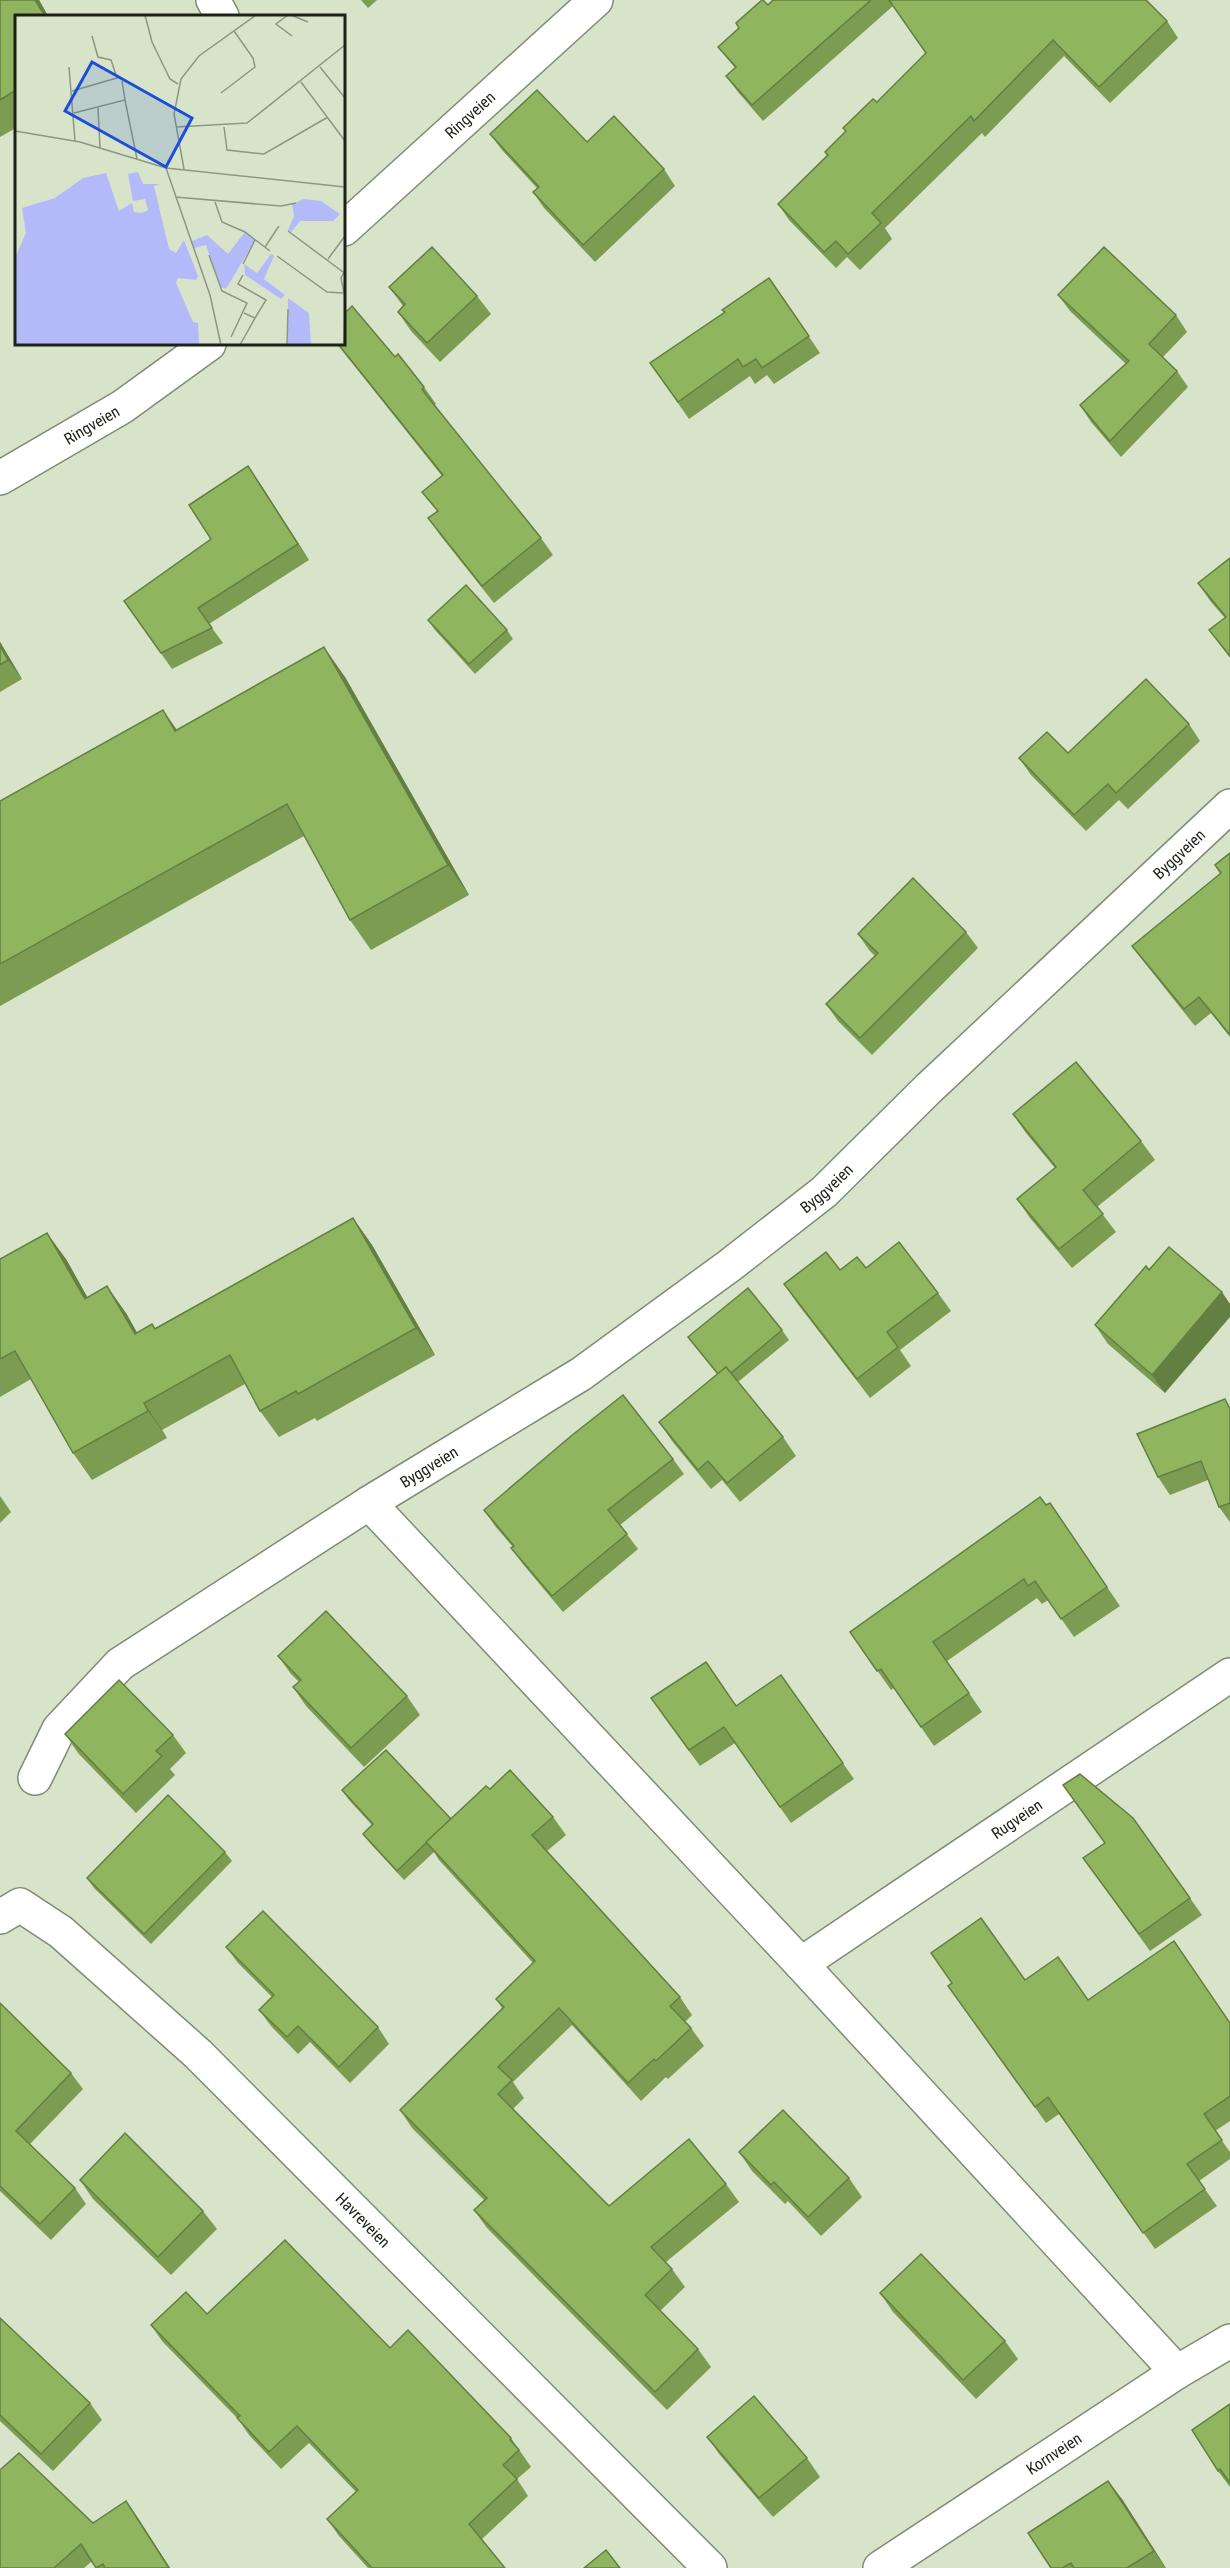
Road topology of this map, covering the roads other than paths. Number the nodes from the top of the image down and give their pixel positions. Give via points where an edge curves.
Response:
1 (213, 0) edge
2 (596, 0) edge
3 (221, 15) edge
4 (345, 225) edge
5 (208, 345) edge
6 (0, 478) edge
7 (1230, 806) edge
8 (369, 1503) junction
9 (1230, 1674) edge
10 (35, 1778) dead end
11 (0, 1917) edge
12 (801, 1964) junction
13 (1230, 2341) edge
14 (1177, 2372) junction
15 (710, 2568) edge
16 (880, 2568) edge

1 - 3 street
2 - 4 street, Ringveien
5 - 6 street, Ringveien via 122,406
7 - 8 street, Byggveien via 824,1192 581,1374
8 - 10 street, Byggveien via 120,1664 59,1729
8 - 12 street
9 - 12 street, Rugveien
11 - 15 street, Havreveien via 20,1905 61,1932 198,2054
12 - 14 street
13 - 14 street, Kornveien
14 - 16 street, Kornveien

